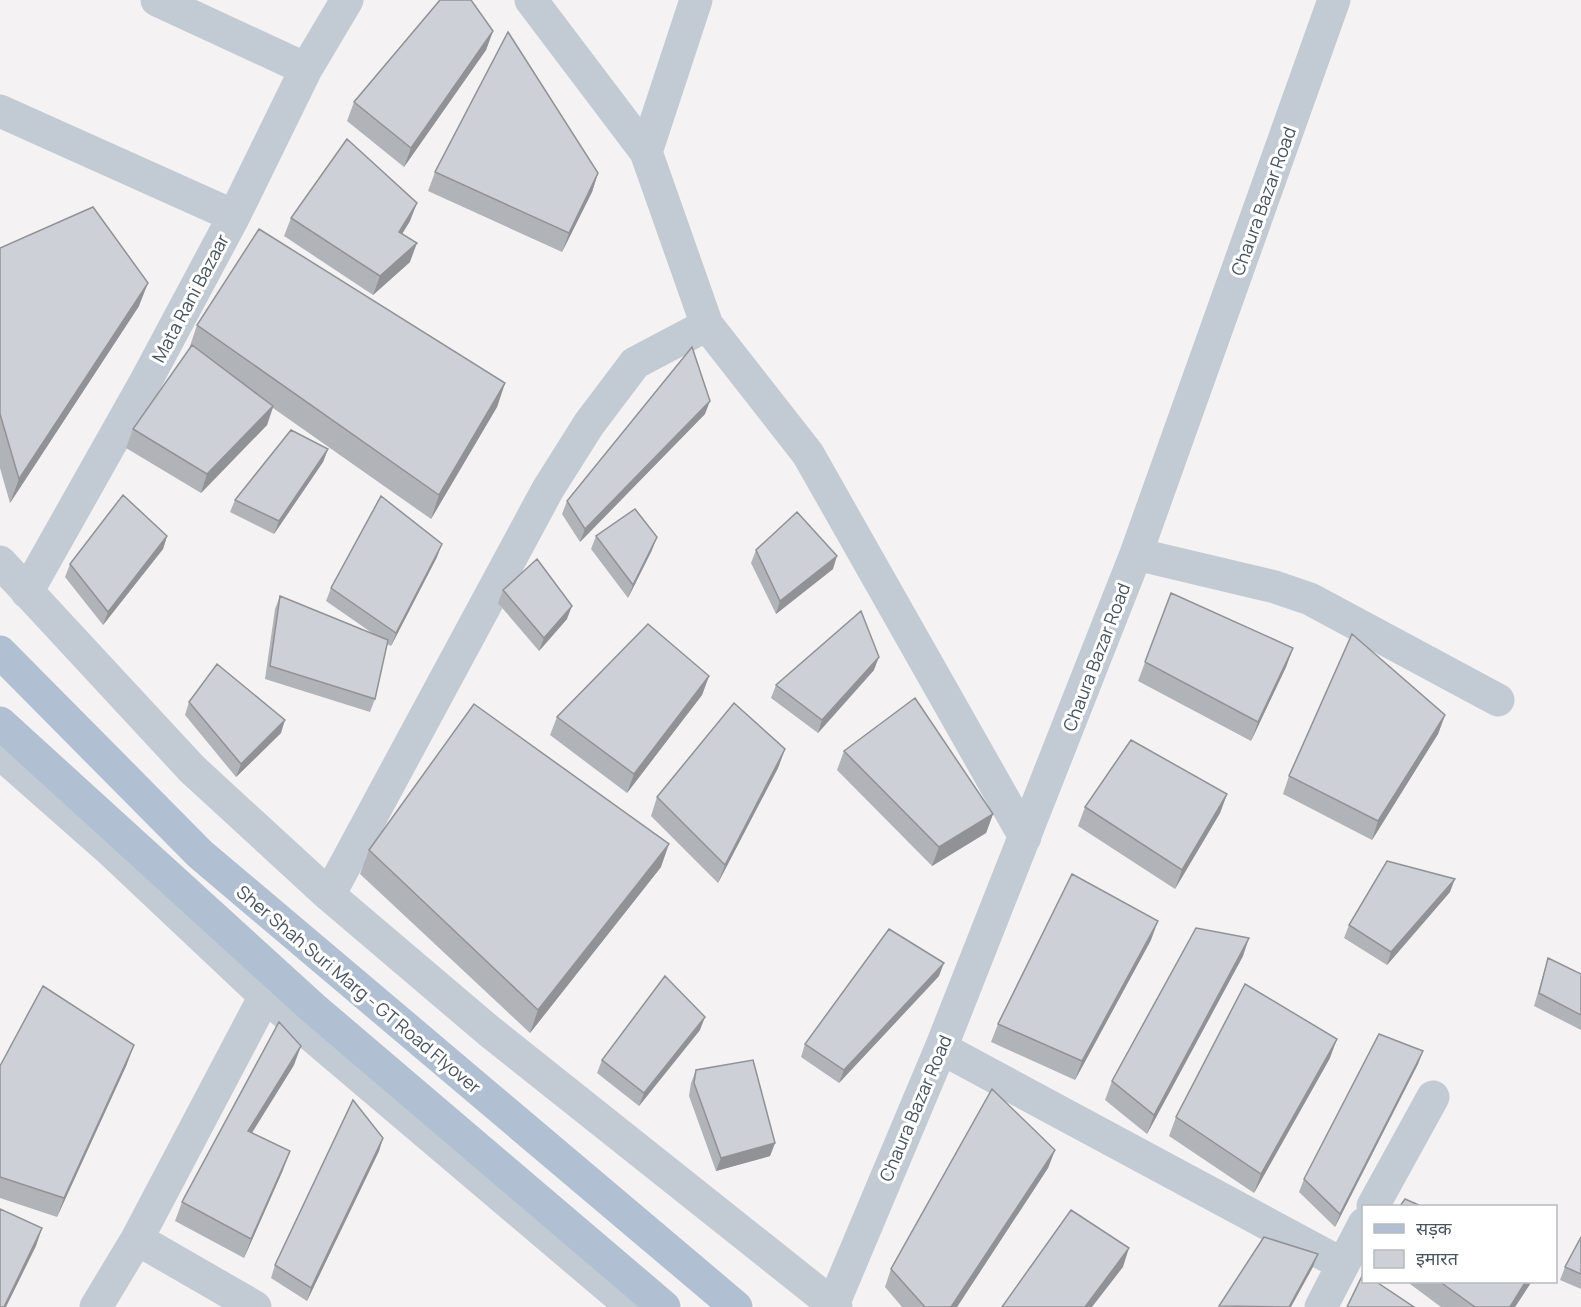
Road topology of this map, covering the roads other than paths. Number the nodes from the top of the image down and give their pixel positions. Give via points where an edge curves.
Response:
1 (157, 0) edge
2 (347, 0) edge
3 (531, 0) edge
4 (696, 0) edge
5 (1334, 0) edge
6 (306, 69) junction
7 (0, 111) edge
8 (646, 152) junction
9 (234, 216) junction
10 (707, 325) junction
11 (1136, 554) junction
12 (0, 562) edge
13 (27, 592) junction
14 (0, 652) edge
15 (1498, 700) dead end
16 (0, 723) edge
17 (0, 753) edge
18 (1025, 837) junction
19 (329, 895) junction
20 (265, 996) junction
21 (941, 1048) junction
22 (1433, 1096) dead end
23 (1374, 1205) edge
24 (1362, 1228) edge
25 (137, 1239) junction
26 (1342, 1264) junction
27 (833, 1306) edge
28 (96, 1307) edge
29 (255, 1307) edge
30 (632, 1307) edge
31 (664, 1307) edge
32 (736, 1307) edge
33 (1321, 1307) edge

1 - 6 street
2 - 6 street, Mata Rani Bazaar
3 - 8 street
4 - 8 street
5 - 11 street, Chaura Bazar Road
6 - 9 street, Mata Rani Bazaar
7 - 9 street
8 - 10 street
9 - 13 street, Mata Rani Bazaar
10 - 18 street via 808,454
10 - 19 street via 635,363 589,424 548,489
11 - 15 street via 1310,599
11 - 18 street, Chaura Bazar Road
12 - 13 street
13 - 19 street via 192,769
14 - 32 main road, Sher Shah Suri Marg - GT Road Flyover via 200,854
16 - 31 main road via 313,1008
17 - 20 street
18 - 21 street, Chaura Bazar Road
19 - 27 street via 489,1031
20 - 25 street
20 - 30 street
21 - 26 street
21 - 27 street, Chaura Bazar Road
22 - 23 street
24 - 26 street
25 - 28 street
25 - 29 street
26 - 33 street

